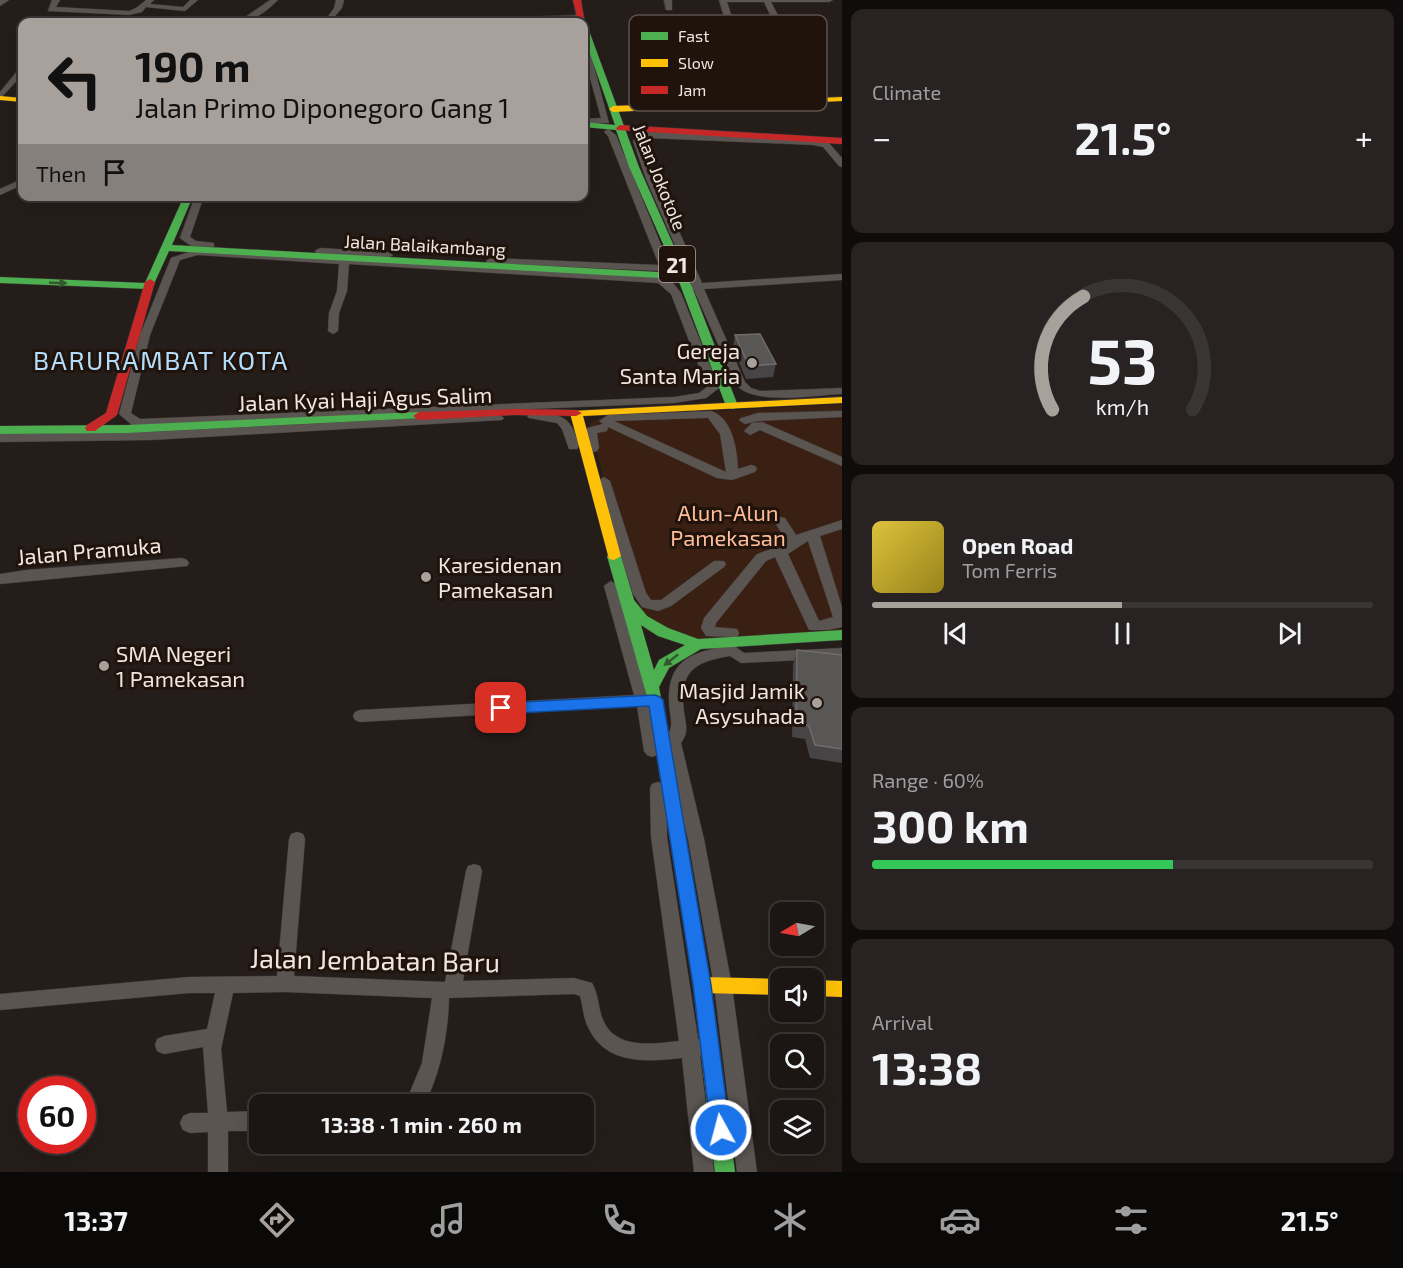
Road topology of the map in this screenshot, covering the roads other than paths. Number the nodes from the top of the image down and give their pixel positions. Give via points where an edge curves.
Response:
1 (5, 0) edge
2 (56, 0) edge
3 (194, 0) edge
4 (274, 0) edge
5 (340, 0) edge
6 (570, 0) edge
7 (577, 0) edge
8 (723, 0) edge
9 (797, 0) edge
10 (829, 0) edge
11 (767, 1) edge
12 (151, 2) edge
13 (0, 4) edge
14 (503, 9) dead end
15 (728, 15) edge
16 (774, 15) edge
17 (137, 18) edge
18 (249, 18) edge
19 (330, 18) edge
20 (510, 18) edge
21 (578, 18) edge
22 (579, 18) edge
23 (590, 65) edge
24 (18, 76) edge
25 (0, 97) edge
26 (18, 99) edge
27 (842, 99) edge
28 (827, 101) edge
29 (724, 111) edge
30 (615, 122) junction
31 (588, 123) edge
32 (588, 123) edge
33 (836, 141) edge
34 (842, 157) edge
35 (842, 164) edge
36 (18, 184) edge
37 (0, 192) edge
38 (187, 201) edge
39 (198, 201) edge
40 (166, 248) junction
41 (343, 260) junction
42 (842, 275) edge
43 (0, 280) edge
44 (691, 283) junction
45 (148, 286) junction
46 (333, 332) dead end
47 (842, 391) edge
48 (842, 400) edge
49 (732, 406) junction
50 (576, 412) junction
51 (842, 414) edge
52 (111, 416) junction
53 (758, 417) junction
54 (603, 428) dead end
55 (91, 429) junction
56 (127, 429) junction
57 (0, 430) edge
58 (0, 438) edge
59 (842, 452) edge
60 (842, 462) edge
61 (751, 469) dead end
62 (732, 476) junction
63 (780, 521) dead end
64 (842, 524) edge
65 (812, 534) junction
66 (794, 543) junction
67 (782, 553) junction
68 (182, 563) dead end
69 (719, 564) dead end
70 (0, 579) edge
71 (628, 602) junction
72 (841, 620) edge
73 (814, 626) junction
74 (842, 635) edge
75 (698, 644) junction
76 (842, 653) edge
77 (650, 695) junction
78 (360, 716) dead end
79 (297, 838) dead end
80 (474, 871) dead end
81 (226, 984) junction
82 (285, 984) junction
83 (702, 985) junction
84 (723, 986) junction
85 (770, 987) edge
86 (824, 988) edge
87 (842, 989) edge
88 (447, 990) junction
89 (7, 1001) edge
90 (214, 1036) junction
91 (164, 1044) dead end
92 (711, 1047) junction
93 (688, 1049) junction
94 (421, 1094) edge
95 (249, 1121) edge
96 (218, 1122) junction
97 (190, 1123) dead end
98 (219, 1172) edge
99 (704, 1172) edge
100 (725, 1172) edge
101 (747, 1172) edge

1 - 13 street
2 - 12 street via 49,15 78,17 83,11 133,12
3 - 12 street via 185,9
4 - 18 street
5 - 19 street
6 - 21 street
7 - 22 main road, Jalan Jokotole / 21
8 - 11 street
8 - 15 street
9 - 10 street
9 - 11 street
11 - 16 street
12 - 17 street
14 - 20 street
23 - 30 main road, Jalan Jokotole / 21
23 - 31 street via 606,121
24 - 25 street
25 - 26 main road
27 - 28 main road
29 - 30 main road
30 - 32 main road
30 - 33 main road
30 - 39 street via 612,135 664,265 661,268 194,244 185,234
30 - 44 main road, Jalan Jokotole / 21
33 - 34 street
35 - 44 street via 826,145 813,142 640,136 637,141
36 - 37 street
38 - 40 main road
40 - 41 main road, Jalan Balaikambang
40 - 45 main road
41 - 41 street via 198,252 176,258 145,335 125,414 137,423 150,424 674,400 702,396 713,388 676,293 660,280
41 - 44 main road, Jalan Balaikambang
41 - 46 street via 342,291 334,313
42 - 44 street
43 -> 45 main road
44 - 47 street via 747,390 759,394
44 - 49 main road, Jalan Jokotole / 21
45 - 52 main road
48 - 49 main road, Jalan Kyai Haji Agus Salim
49 - 50 main road, Jalan Kyai Haji Agus Salim
50 - 56 main road, Jalan Kyai Haji Agus Salim
50 - 71 main road
51 - 53 street
52 - 55 main road
52 - 56 main road
53 - 59 street
53 - 60 street via 748,425 762,426
54 - 69 street via 591,431 590,438 628,561 647,604 666,603
55 - 56 main road, Jalan Kyai Haji Agus Salim
55 - 57 main road, Jalan Kyai Haji Agus Salim
58 - 77 street via 163,435 530,416 559,420 568,427
61 - 62 street
62 - 62 street via 731,450 723,428 711,414 612,417 605,421 721,475
63 - 66 street
64 - 65 street
65 - 66 street
65 - 72 street
66 - 67 street
67 - 73 street
67 - 73 street via 773,552 761,558 708,628 716,634
68 - 70 street, Jalan Pramuka
71 - 75 main road via 642,619 663,633
71 - 77 main road
72 - 73 street via 828,626
74 - 75 main road
75 -> 77 main road via 664,664
76 - 84 street via 741,658 733,650 699,657 678,677 675,700 680,733 673,742
77 - 78 street
77 - 83 main road via 675,814
77 - 93 street via 660,802 659,837
79 - 82 street
80 - 88 street
81 - 82 street, Jalan Jembatan Baru
81 - 89 street, Jalan Jembatan Baru
81 - 90 street
82 - 88 street, Jalan Jembatan Baru
83 - 84 main road
83 - 92 main road
84 - 85 main road
84 - 101 street
86 - 87 main road
88 - 93 street, Jalan Jembatan Baru via 583,987 589,994 599,1030 617,1049
88 - 94 street via 432,1065
90 - 91 street
90 - 96 street
92 - 93 street, Jalan Jembatan Baru
92 - 100 main road
93 - 99 street
95 - 96 street
96 - 97 street
96 - 98 street

